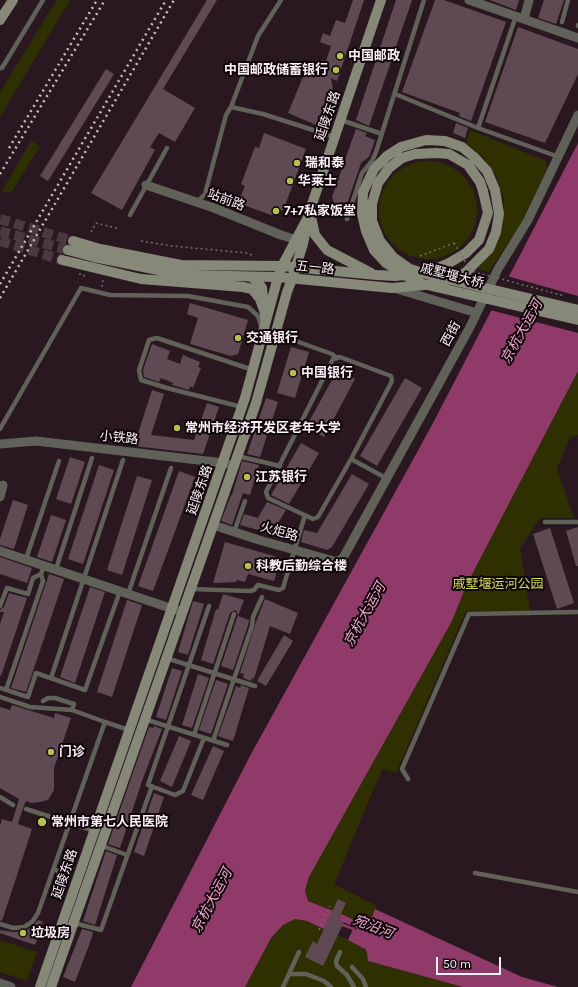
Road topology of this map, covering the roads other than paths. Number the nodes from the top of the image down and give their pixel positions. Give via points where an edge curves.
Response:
1 (13, 0) edge
2 (43, 0) edge
3 (281, 0) edge
4 (381, 0) edge
5 (424, 0) edge
6 (469, 0) edge
7 (530, 0) edge
8 (568, 0) edge
9 (520, 18) junction
10 (0, 20) edge
11 (562, 22) dead end
12 (578, 38) edge
13 (0, 68) edge
14 (394, 94) junction
15 (230, 107) junction
16 (578, 114) edge
17 (341, 120) junction
18 (478, 128) junction
19 (382, 134) junction
20 (335, 137) junction
21 (167, 148) dead end
22 (559, 158) junction
23 (146, 185) junction
24 (495, 190) joint
25 (483, 191) joint
26 (197, 202) junction
27 (130, 215) dead end
28 (309, 215) junction
29 (347, 219) dead end
30 (296, 240) junction
31 (73, 241) tunnel mouth
32 (68, 250) tunnel mouth
33 (62, 260) tunnel mouth
34 (282, 266) junction
35 (296, 268) junction
36 (377, 275) junction
37 (251, 276) junction
38 (278, 277) junction
39 (292, 279) junction
40 (392, 288) junction
41 (578, 310) edge
42 (265, 313) junction
43 (477, 313) junction
44 (578, 320) edge
45 (264, 330) junction
46 (275, 334) junction
47 (337, 358) junction
48 (253, 370) junction
49 (242, 407) junction
50 (0, 429) edge
51 (0, 444) edge
52 (237, 456) junction
53 (92, 458) dead end
54 (351, 459) junction
55 (123, 460) dead end
56 (59, 461) dead end
57 (224, 463) junction
58 (234, 466) junction
59 (280, 466) junction
60 (170, 468) dead end
61 (386, 478) junction
62 (3, 485) dead end
63 (0, 497) edge
64 (245, 501) dead end
65 (305, 515) junction
66 (545, 522) dead end
67 (578, 522) edge
68 (213, 525) junction
69 (234, 532) junction
70 (294, 550) junction
71 (0, 551) edge
72 (26, 559) junction
73 (338, 561) joint
74 (56, 569) junction
75 (42, 570) junction
76 (83, 579) junction
77 (190, 590) junction
78 (124, 592) junction
79 (262, 597) dead end
80 (0, 606) edge
81 (209, 606) dead end
82 (177, 610) junction
83 (578, 612) edge
84 (234, 614) dead end
85 (166, 658) junction
86 (189, 665) junction
87 (214, 673) junction
88 (51, 678) junction
89 (234, 680) junction
90 (255, 686) dead end
91 (0, 688) edge
92 (6, 690) junction
93 (0, 698) edge
94 (43, 701) dead end
95 (72, 710) junction
96 (144, 719) junction
97 (105, 722) junction
98 (168, 727) junction
99 (129, 730) junction
100 (194, 735) junction
101 (204, 738) junction
102 (213, 741) junction
103 (227, 745) dead end
104 (408, 779) dead end
105 (152, 786) junction
106 (0, 797) edge
107 (14, 805) dead end
108 (26, 809) dead end
109 (70, 822) junction
110 (99, 832) junction
111 (100, 845) junction
112 (127, 855) junction
113 (54, 869) junction
114 (475, 873) dead end
115 (57, 882) dead end
116 (578, 892) edge
117 (73, 922) junction
118 (0, 924) edge
119 (299, 952) dead end
120 (340, 952) dead end
121 (352, 967) dead end
122 (289, 974) junction
123 (0, 983) edge
124 (11, 987) edge
125 (40, 987) edge
126 (51, 987) edge
127 (283, 987) edge
128 (331, 987) edge
129 (354, 987) edge
130 (366, 987) edge

1 - 10 main road
2 - 13 lane
3 - 15 lane via 258,36
4 - 17 main road, 延陵东路
5 - 14 lane
6 - 9 street
7 - 9 street
8 - 11 lane
9 - 12 street
9 - 18 lane
14 - 18 lane
14 - 19 lane
15 - 20 lane via 263,114
15 - 26 lane via 204,194
16 - 22 street, 西街
17 - 19 lane
17 - 20 main road, 延陵东路
18 - 22 lane
19 - 29 lane via 372,161 362,173
20 - 28 main road, 延陵东路
21 - 23 lane
22 - 43 street, 西街 via 528,220 498,269
23 - 26 street, 站前路
23 - 27 lane
24 - 40 main road, 五一路 via 499,214 496,232 489,249 465,273 436,284
24 - 44 main road, 戚墅堰大桥, bridge via 487,171 462,147 426,140 401,147 374,169 363,192 362,214 366,231 374,250 386,263 423,284
25 - 36 main road, 五一路 via 488,213 479,240 466,253 426,273
25 - 41 main road, 戚墅堰大桥, bridge via 468,165 449,154 415,154 402,158 389,168 378,183 372,204 372,222 380,241 393,257 410,269
26 - 30 street, 站前路
28 - 30 main road, 延陵东路
28 - 35 main road, 延陵东路
28 - 36 main road via 315,235 327,250
30 - 34 main road, 延陵东路
31 - 34 main road, 五一路 via 181,265
32 - 37 main road, 五一路 via 183,275
33 - 42 main road via 141,279 252,289 260,299
34 - 35 main road, 五一路
34 - 38 main road, 延陵东路
35 - 36 main road, 五一路
35 - 39 main road, 延陵东路
37 - 38 main road, 五一路
37 - 42 main road via 262,288
38 - 39 main road, 五一路
38 - 45 main road, 延陵东路
39 - 40 main road, 五一路
39 - 46 main road, 延陵东路
40 - 43 street
42 - 45 main road
43 - 61 street, 西街
45 - 48 main road, 延陵东路
45 - 50 lane via 258,316 248,307 188,296 110,295 81,288
46 - 47 lane
46 - 52 main road, 延陵东路 via 256,403
47 - 54 lane via 391,376 392,381
47 - 59 lane via 333,359
48 - 49 main road, 延陵东路
48 - 49 lane via 157,338 149,340 139,370 141,380
49 - 57 main road, 延陵东路
51 - 57 street, 小铁路 via 36,441
52 - 58 main road, 延陵东路
52 - 59 lane
53 - 74 lane
54 - 61 lane
54 - 65 lane via 318,517 313,519
55 - 76 lane
56 - 72 lane
57 - 58 street, 小铁路
57 - 82 main road, 延陵东路
58 - 68 main road, 延陵东路
59 - 65 lane via 266,492 268,498
60 - 78 lane
61 - 73 street, 西街
62 - 63 street
64 - 69 lane
65 - 70 lane
66 - 67 lane
68 - 69 street, 火炬路
68 - 77 main road, 延陵东路
69 - 70 street, 火炬路
70 - 73 street, 火炬路
70 - 77 lane via 283,588 278,590 258,584 250,591
71 - 72 street
72 - 75 street
74 - 75 street
74 - 76 street
75 - 80 lane via 33,578 28,594 7,588
75 - 92 lane via 43,581
76 - 78 street
76 - 88 lane
77 - 82 main road, 延陵东路
78 - 82 street
78 - 88 lane via 85,690
79 - 89 lane via 253,617
81 - 86 lane
82 - 85 main road, 延陵东路
82 - 99 main road, 延陵东路
83 - 104 lane via 469,614 402,770
84 - 87 lane
85 - 86 lane
85 - 96 main road, 延陵东路
86 - 87 lane
86 - 98 lane
87 - 89 lane
87 - 100 lane
88 - 92 lane via 36,673 28,697
89 - 90 lane
89 - 102 lane
91 - 92 lane
93 - 95 lane via 30,707
94 - 95 lane via 55,698 74,704
95 - 97 lane
96 - 98 lane
96 - 110 main road, 延陵东路
97 - 99 lane
97 - 109 lane
98 - 100 lane
98 - 105 lane via 148,785
99 - 110 main road, 延陵东路
100 - 101 lane
101 - 102 lane
101 - 105 lane via 184,791 175,795
102 - 103 lane
105 - 112 lane
106 - 107 lane
108 - 109 lane
109 - 110 lane
109 - 113 lane
110 - 111 main road, 延陵东路
110 - 125 main road, 延陵东路
111 - 112 lane
111 - 117 main road, 延陵东路
112 - 117 lane via 101,930
113 - 115 lane via 59,874
113 - 118 lane via 38,913 32,922 24,927 13,928
114 - 116 lane
117 - 126 main road, 延陵东路
119 - 122 lane
120 - 129 lane via 336,961 337,966 347,975
121 - 130 lane via 363,978
122 - 127 lane
122 - 128 lane via 306,974 324,981
123 - 124 street

